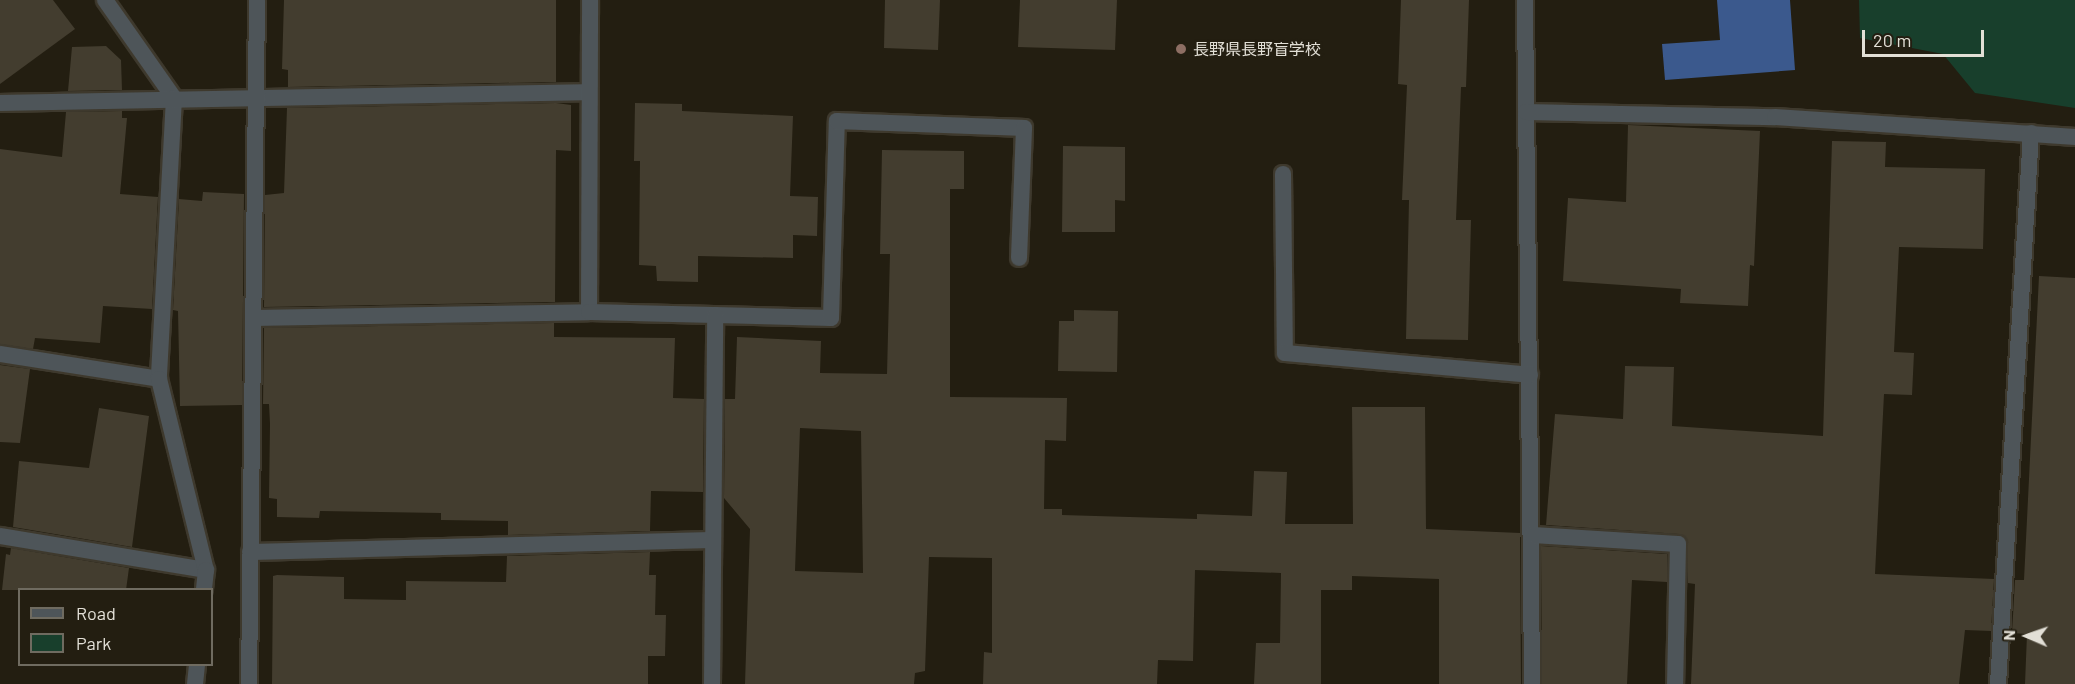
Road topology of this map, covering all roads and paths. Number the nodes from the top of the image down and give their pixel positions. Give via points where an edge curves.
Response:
1 (105, 0) edge
2 (257, 0) edge
3 (590, 0) edge
4 (1525, 0) edge
5 (589, 92) junction
6 (174, 98) junction
7 (258, 98) junction
8 (0, 103) edge
9 (1526, 112) junction
10 (2031, 133) junction
11 (2075, 137) edge
12 (1283, 174) dead end
13 (1019, 258) dead end
14 (589, 312) junction
15 (715, 315) junction
16 (253, 318) junction
17 (0, 354) edge
18 (1530, 375) junction
19 (159, 379) junction
20 (0, 536) edge
21 (1533, 536) junction
22 (713, 540) junction
23 (250, 552) junction
24 (206, 570) junction
25 (204, 588) edge
26 (197, 666) edge
27 (195, 684) edge
28 (249, 684) edge
29 (712, 684) edge
30 (1532, 684) edge
31 (1675, 684) edge
32 (1998, 684) edge

1 - 6 street
2 - 7 street
3 - 5 street
4 - 9 street
5 - 7 street
5 - 14 street
6 - 7 street
6 - 8 street
6 - 19 street
7 - 16 street
9 - 10 street via 1775,117
9 - 18 street
10 - 11 street
10 - 32 street
12 - 18 street via 1285,353
13 - 15 street via 1024,128 837,120 831,318
14 - 15 street
14 - 16 street
15 - 22 street
16 - 23 street
17 - 19 street
18 - 21 street
19 - 24 street
20 - 24 street
21 - 30 street
21 - 31 street via 1678,544
22 - 23 street
22 - 29 street
23 - 28 street
24 - 25 street
26 - 27 street

